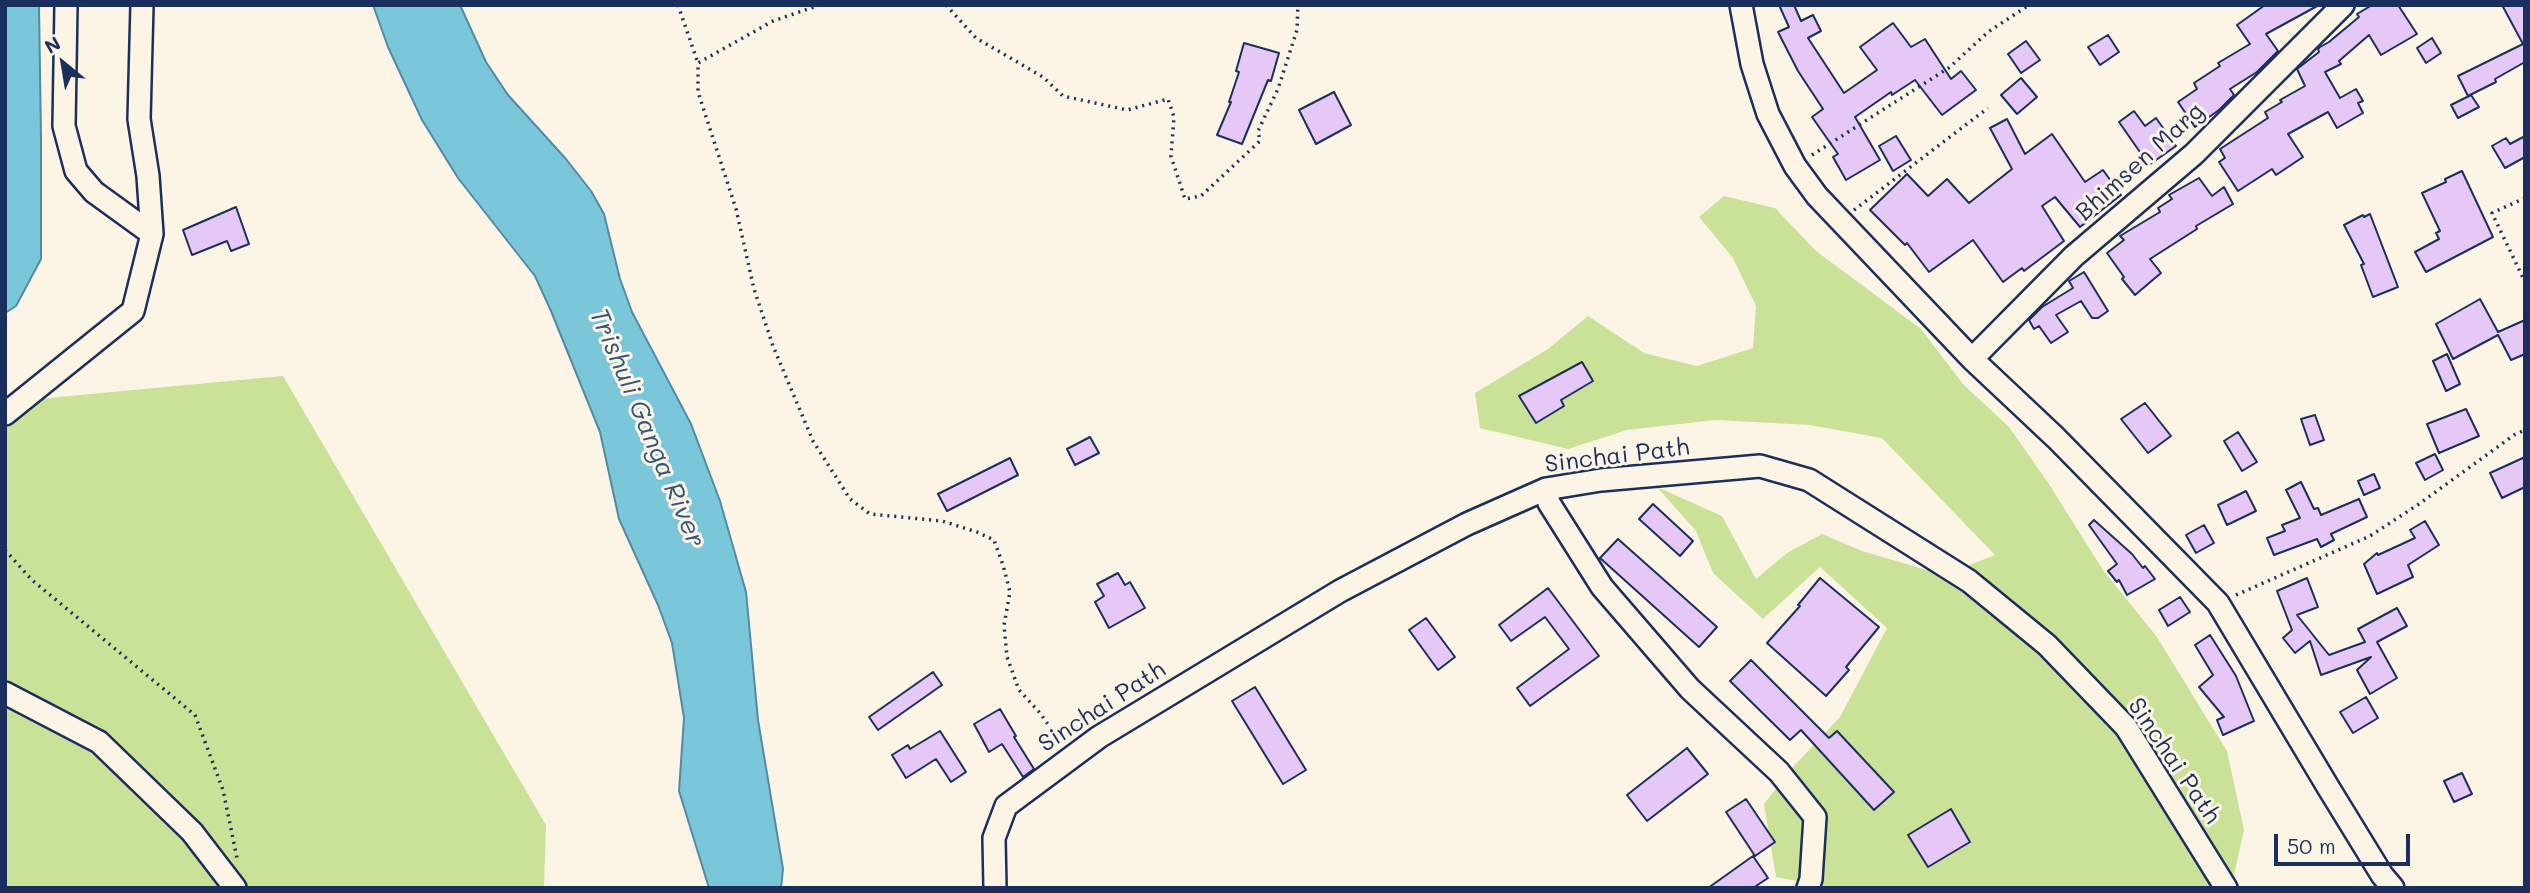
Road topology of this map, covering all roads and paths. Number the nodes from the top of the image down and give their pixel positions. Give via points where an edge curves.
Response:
1 (66, 5) edge
2 (142, 5) edge
3 (678, 5) edge
4 (820, 5) edge
5 (946, 5) edge
6 (1298, 5) edge
7 (1741, 5) edge
8 (2029, 5) edge
9 (2343, 5) edge
10 (698, 63) junction
11 (1987, 108) dead end
12 (1795, 166) junction
13 (2525, 198) edge
14 (1841, 220) junction
15 (152, 234) junction
16 (2525, 282) edge
17 (1972, 359) junction
18 (5, 414) edge
19 (2525, 430) edge
20 (1546, 489) junction
21 (5, 550) edge
22 (2218, 603) junction
23 (5, 693) edge
24 (1082, 750) junction
25 (238, 863) dead end
26 (235, 888) edge
27 (995, 888) edge
28 (1808, 888) edge
29 (2227, 888) edge
30 (2392, 888) edge

1 - 15 street via 64,126 76,171 94,192
2 - 15 street via 139,119
3 - 10 path
4 - 10 path via 773,21
5 - 6 path via 976,38 1042,77 1063,96 1126,110 1168,99 1174,117 1171,156 1185,199 1201,196 1260,141 1258,131 1297,30
7 - 12 street via 1752,64 1768,114
8 - 12 path via 1988,32 1950,67
9 - 17 street, Bhimsen Marg via 2194,153 2074,256
10 - 24 path via 698,92 736,209 754,289 813,440 850,499 870,514 943,522 994,541 1010,592 1004,625 1007,657 1019,690 1054,733
11 - 14 path
12 - 14 street
13 - 16 path via 2492,213
14 - 17 street
15 - 18 street via 133,310
17 - 22 street
19 - 22 path via 2370,536
20 - 24 street, Sinchai Path via 1467,524 1340,592
20 - 28 street via 1549,503 1602,587 1689,689 1779,772 1815,817
20 - 29 street, Sinchai Path via 1759,466 1809,480 1969,581 2047,645 2126,727
21 - 25 path via 32,580 195,715 223,790
22 - 30 street
23 - 26 street via 99,742 192,832
24 - 27 street, Sinchai Path via 1006,806 994,838

